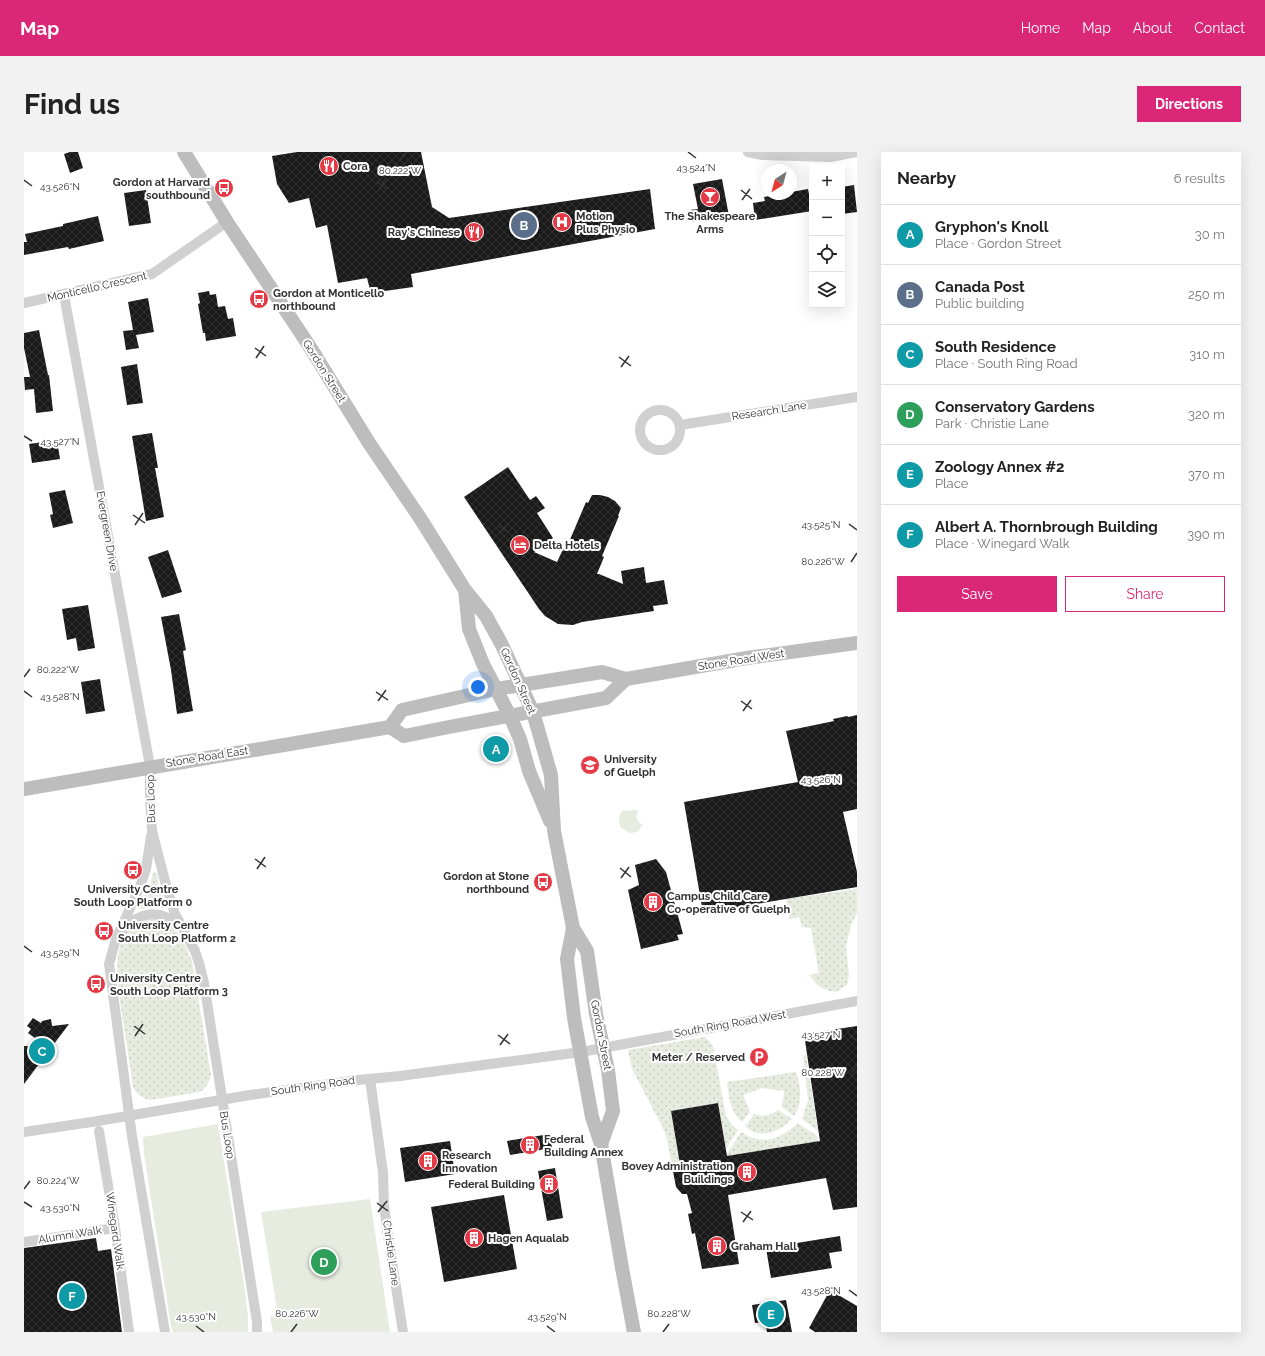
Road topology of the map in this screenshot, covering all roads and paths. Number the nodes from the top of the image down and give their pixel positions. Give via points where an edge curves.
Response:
1 (184, 152) edge
2 (748, 152) edge
3 (857, 152) edge
4 (227, 222) junction
5 (64, 295) junction
6 (24, 303) edge
7 (857, 397) edge
8 (680, 425) junction
9 (465, 590) junction
10 (857, 643) edge
11 (626, 680) junction
12 (520, 685) junction
13 (496, 689) junction
14 (533, 712) junction
15 (510, 716) junction
16 (390, 727) junction
17 (150, 766) junction
18 (24, 789) edge
19 (554, 830) junction
20 (152, 831) junction
21 (573, 928) junction
22 (116, 939) junction
23 (189, 939) junction
24 (857, 1001) edge
25 (604, 1048) junction
26 (581, 1052) junction
27 (370, 1079) junction
28 (222, 1100) junction
29 (130, 1116) junction
30 (99, 1131) dead end
31 (24, 1132) edge
32 (601, 1144) junction
33 (115, 1228) junction
34 (24, 1242) edge
35 (129, 1332) edge
36 (165, 1332) edge
37 (257, 1332) edge
38 (403, 1332) edge
39 (634, 1332) edge

1 - 4 main road, Gordon Street
2 - 3 street via 762,155 831,157
4 - 5 street, Monticello Crescent via 152,274
4 - 9 main road, Gordon Street
5 - 6 street, Monticello Crescent
5 - 17 street, Evergreen Drive
7 - 8 street, Research Lane
8 - 8 street via 668,411 655,410 641,423 641,436 650,447 657,450 665,449 678,439
9 - 12 main road, Gordon Street via 486,616
9 - 13 main road, Gordon Street via 469,629
10 - 11 main road, Stone Road West via 747,658
11 - 12 main road, Stone Road West via 602,672
11 - 14 main road via 606,698
12 - 13 main road, Stone Road West
12 - 14 main road, Gordon Street
13 - 15 main road, Gordon Street
13 - 16 main road via 402,710
14 - 15 main road
14 - 19 main road, Gordon Street via 551,775
15 - 16 main road via 404,736
15 - 19 main road, Gordon Street via 529,771
16 - 17 main road, Stone Road East
17 - 18 main road, Stone Road East
17 - 20 street, Bus Loop
19 - 21 main road, Gordon Street
20 - 22 street, Bus Loop via 146,869
20 - 23 street, Bus Loop via 175,914
21 - 25 main road, Gordon Street via 587,951 596,1014
21 - 26 main road, Gordon Street via 567,959
22 - 23 street, Bus Loop via 130,922 157,914 172,920
22 - 29 street, Bus Loop via 109,964
23 - 28 street, Bus Loop via 204,982
24 - 25 street, South Ring Road West
25 - 26 street, South Ring Road
25 - 32 main road, Gordon Street via 613,1111
26 - 27 street, South Ring Road
26 - 32 main road, Gordon Street via 592,1117
27 - 28 street, South Ring Road
27 - 38 street, Christie Lane via 383,1172 387,1229
28 - 29 street, South Ring Road
28 - 37 street, Bus Loop
29 - 31 street, South Ring Road
29 - 36 street, Bus Loop
30 - 33 street, Winegard Walk
32 - 39 main road, Gordon Street
33 - 34 street, Alumni Walk
33 - 35 street, Winegard Walk

